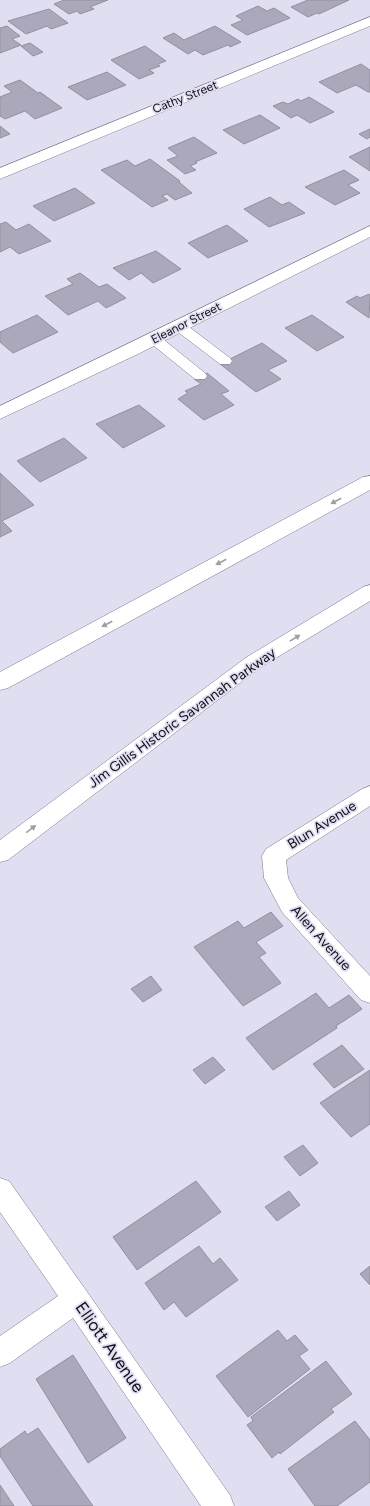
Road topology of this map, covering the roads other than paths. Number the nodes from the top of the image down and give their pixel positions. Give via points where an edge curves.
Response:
1 (370, 21) edge
2 (0, 174) edge
3 (370, 231) edge
4 (179, 326) junction
5 (154, 339) junction
6 (226, 361) dead end
7 (200, 376) dead end
8 (0, 413) edge
9 (370, 482) edge
10 (370, 592) edge
11 (0, 682) edge
12 (370, 795) edge
13 (0, 853) edge
14 (274, 856) joint
15 (370, 992) edge
16 (0, 1190) edge
17 (77, 1299) junction
18 (0, 1353) edge
19 (219, 1506) edge

1 - 2 main road, Cathy Street
3 - 4 main road, Eleanor Street
4 - 5 main road, Eleanor Street
4 - 6 lane
5 - 7 lane
5 - 8 main road, Eleanor Street
9 -> 11 main road
13 -> 10 main road, Jim Gillis Historic Savannah Parkway via 254,662
12 - 14 main road, Blun Avenue
14 - 15 main road, Allen Avenue via 276,878 290,905
16 - 17 main road, Elliott Avenue
17 - 18 main road
17 - 19 main road, Elliott Avenue

